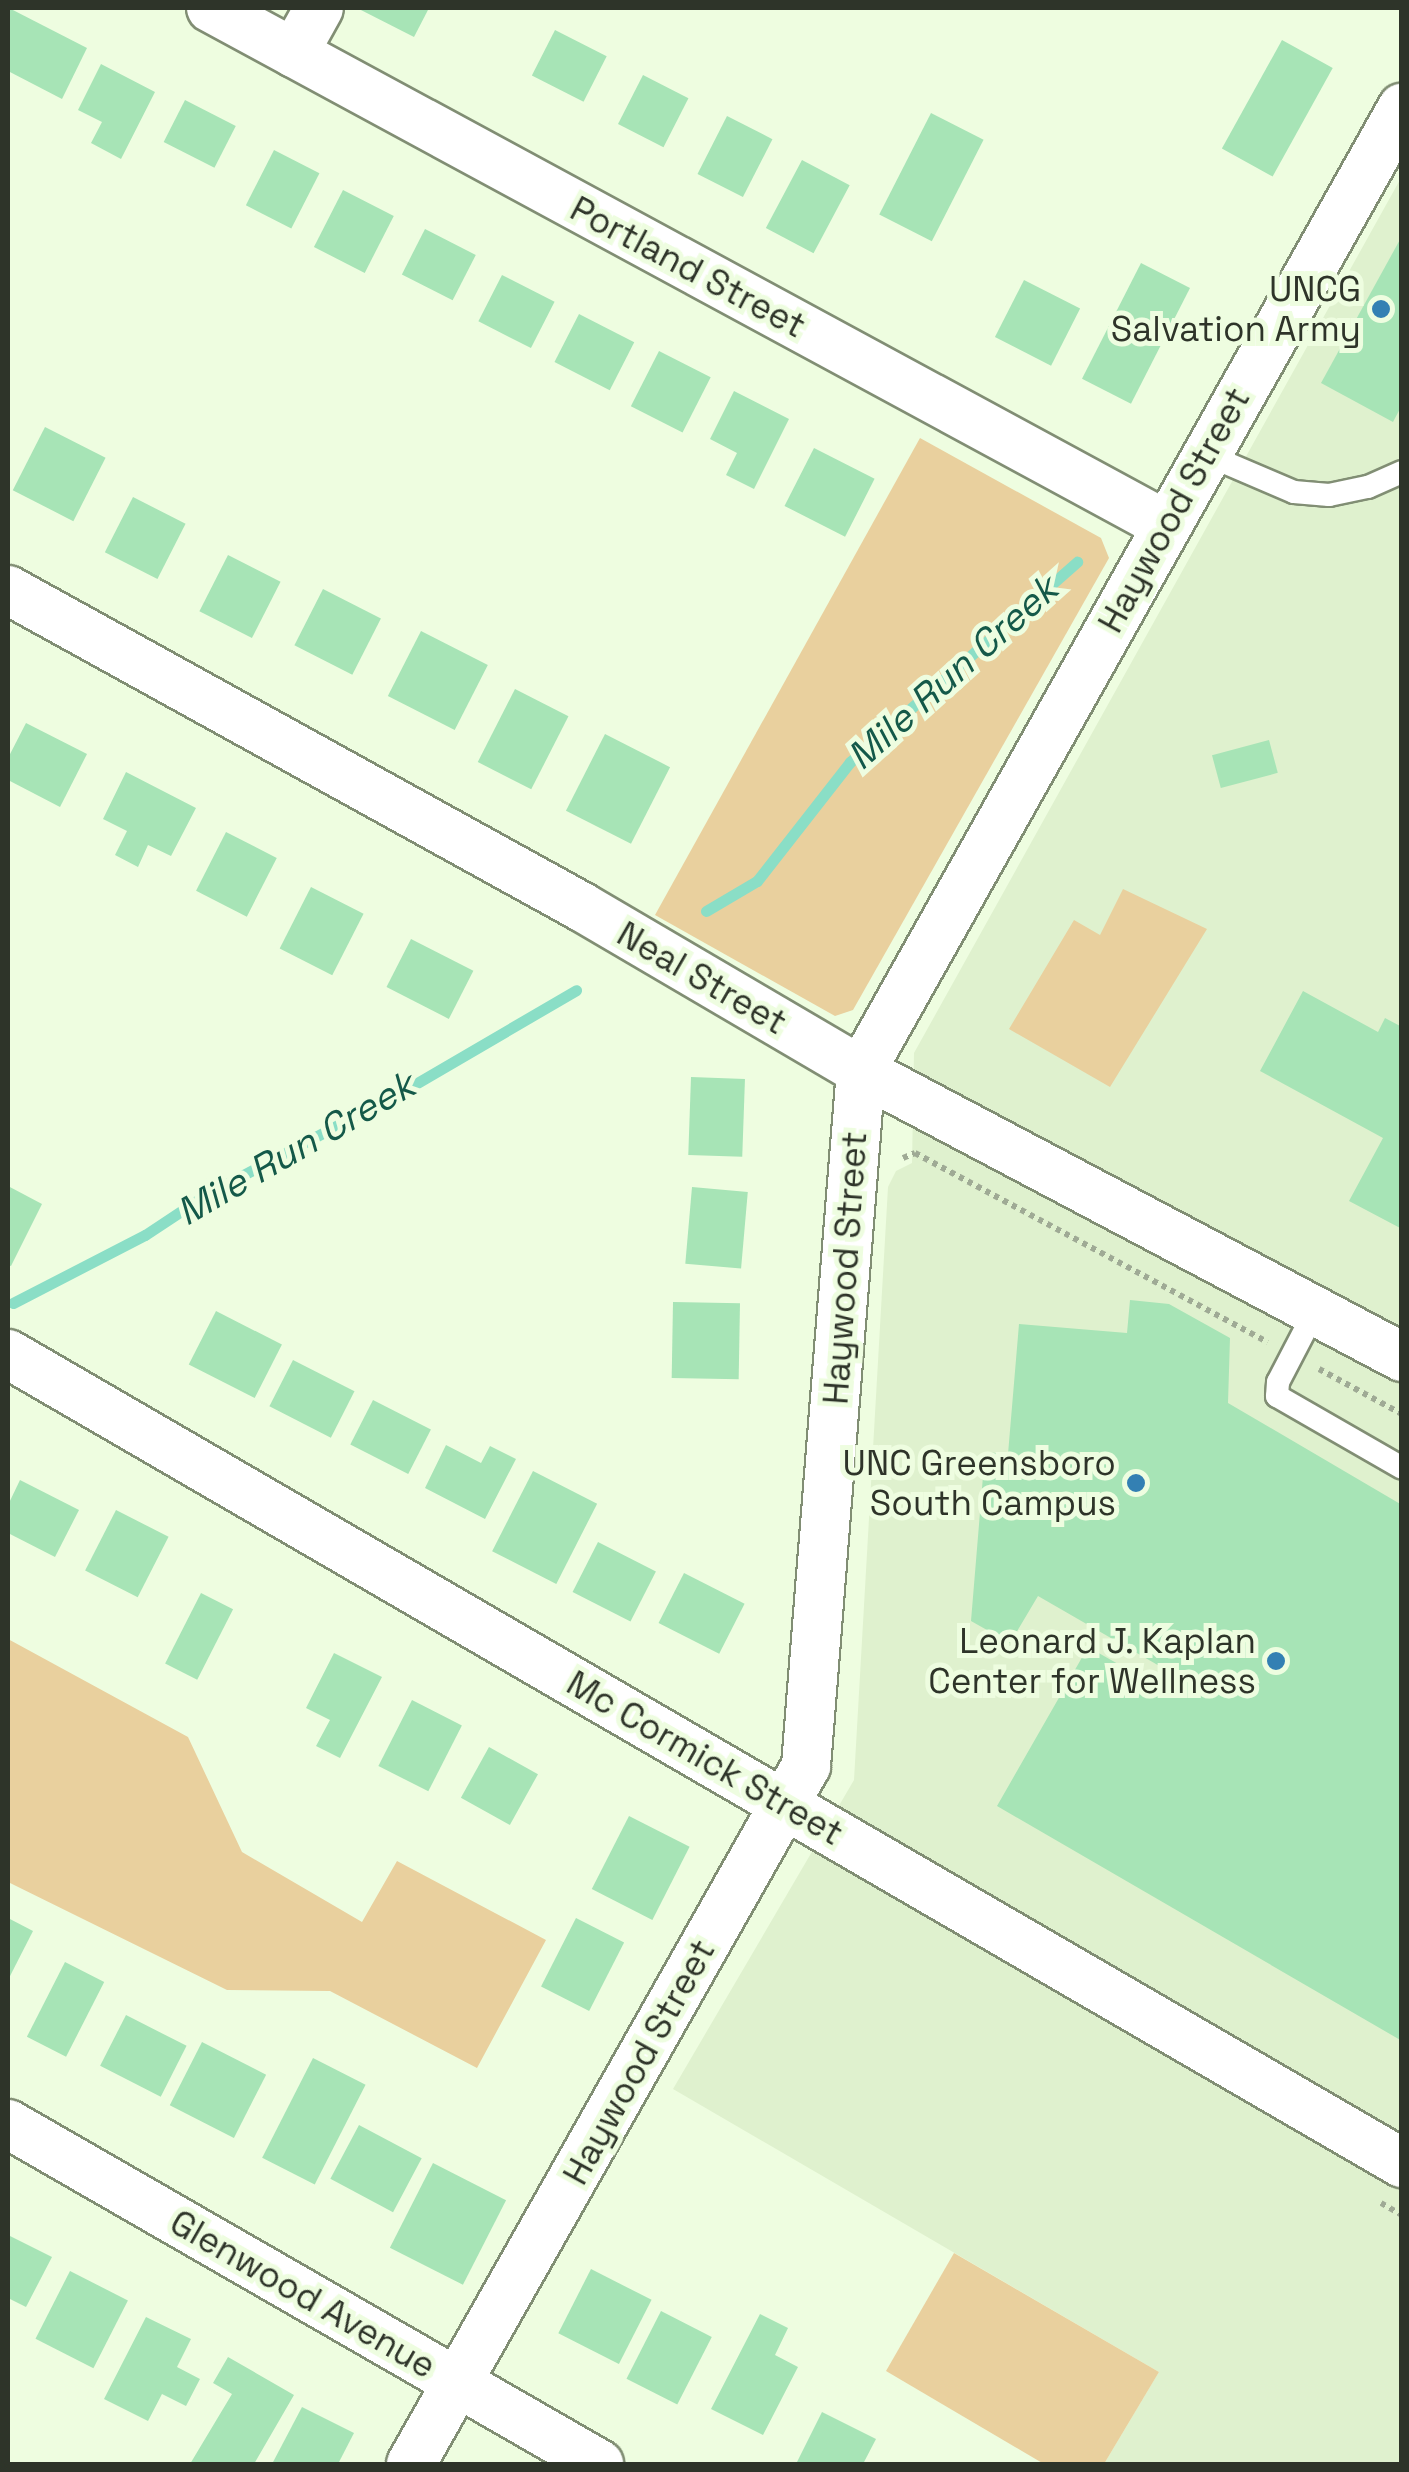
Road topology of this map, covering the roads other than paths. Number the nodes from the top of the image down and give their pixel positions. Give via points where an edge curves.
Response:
1 (212, 8) edge
2 (319, 8) edge
3 (294, 53) junction
4 (1402, 108) edge
5 (1205, 454) junction
6 (1402, 472) edge
7 (1166, 525) junction
8 (8, 590) edge
9 (860, 1071) junction
10 (1316, 1311) junction
11 (8, 1354) edge
12 (1402, 1356) edge
13 (1402, 1468) edge
14 (784, 1804) junction
15 (8, 2124) edge
16 (1391, 2182) edge
17 (458, 2383) junction
18 (411, 2464) edge
19 (599, 2464) edge

1 - 3 street, Portland Street
2 - 3 street
3 - 7 street, Portland Street
4 - 5 street, Haywood Street
5 - 6 lane via 1294,492 1329,495
5 - 7 street, Haywood Street
7 - 9 street, Haywood Street
8 - 9 street, Neal Street via 582,907
9 - 10 street, Neal Street
9 - 14 street, Haywood Street via 806,1766
10 - 12 street, Neal Street
10 - 13 lane via 1278,1382 1282,1402
11 - 14 street, Mc Cormick Street
14 - 16 street, Mc Cormick Street
14 - 17 street, Haywood Street
15 - 17 street, Glenwood Avenue
17 - 18 street, Haywood Street
17 - 19 street, Glenwood Avenue

